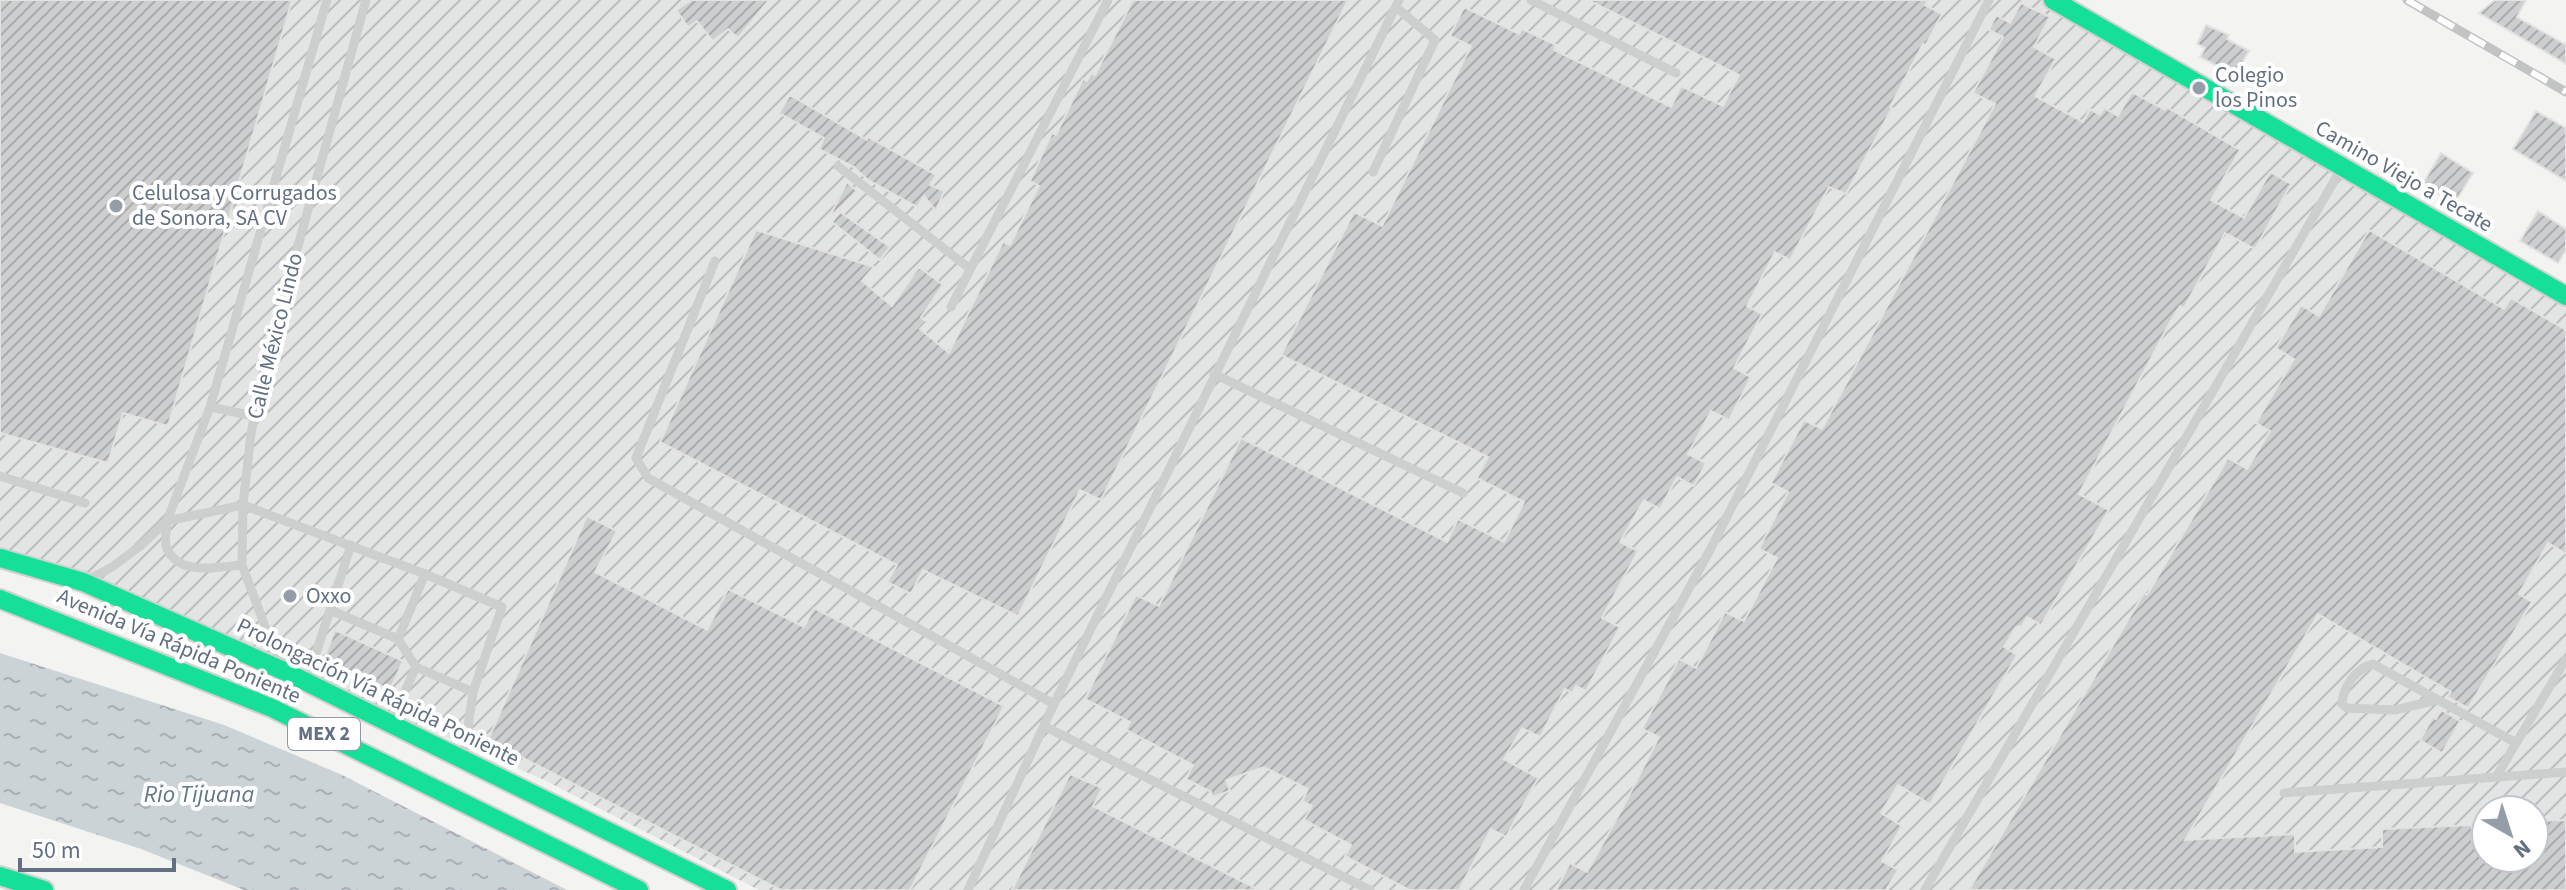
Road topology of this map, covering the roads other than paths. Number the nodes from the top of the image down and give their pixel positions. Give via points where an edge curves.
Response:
1 (327, 0) edge
2 (366, 0) edge
3 (1108, 0) edge
4 (1531, 0) edge
5 (1989, 0) edge
6 (2053, 0) edge
7 (1397, 4) edge
8 (1676, 73) dead end
9 (838, 166) dead end
10 (2342, 168) junction
11 (1373, 172) dead end
12 (715, 261) dead end
13 (969, 268) junction
14 (2566, 296) edge
15 (951, 307) dead end
16 (1214, 374) junction
17 (210, 407) junction
18 (254, 416) junction
19 (0, 476) edge
20 (1463, 493) dead end
21 (85, 503) dead end
22 (243, 505) junction
23 (167, 521) junction
24 (351, 545) junction
25 (0, 558) edge
26 (242, 565) junction
27 (425, 574) junction
28 (83, 582) junction
29 (0, 599) edge
30 (330, 610) junction
31 (398, 639) junction
32 (2566, 659) edge
33 (416, 667) junction
34 (286, 672) junction
35 (306, 682) junction
36 (473, 692) junction
37 (2437, 700) junction
38 (1054, 704) junction
39 (391, 723) junction
40 (1044, 726) junction
41 (2516, 743) junction
42 (463, 758) junction
43 (2566, 772) edge
44 (2496, 777) junction
45 (2284, 793) dead end
46 (4, 878) edge
47 (44, 890) edge
48 (639, 890) edge
49 (727, 890) edge
50 (968, 890) edge
51 (1370, 890) edge
52 (1524, 890) edge
53 (1925, 890) edge

1 - 17 lane, Calle México Lindo
2 - 18 lane, Calle México Lindo
3 - 13 lane
4 - 8 lane
5 - 52 lane via 1710,550
6 - 10 main road, Camino Viejo a Tecate
7 - 11 lane via 1435,40
7 - 16 lane
9 - 13 lane
10 - 14 main road, Camino Viejo a Tecate
10 - 53 lane
12 - 38 lane via 636,458 648,478
13 - 15 lane
16 - 20 lane
16 - 38 lane
17 - 18 lane
17 - 23 lane, Calle México Lindo
18 - 22 lane, Calle México Lindo
19 - 21 lane
22 - 23 lane
22 - 24 lane
22 - 26 lane, Calle México Lindo
23 - 26 lane via 165,545 176,562 191,568
23 - 28 lane, Calle México Lindo via 112,567
24 - 27 lane
24 - 30 lane
25 - 28 main road, Prolongación Vía Rápida Poniente
26 - 34 lane, Calle México Lindo
27 - 31 lane
27 - 36 lane via 502,607
28 - 34 main road, Prolongación Vía Rápida Poniente
29 - 48 main road, Avenida Vía Rápida Poniente / MEX 2 via 272,708
30 - 31 lane
30 - 35 lane
31 - 33 lane
32 - 41 lane
33 - 36 lane
33 - 39 lane
34 - 35 main road, Prolongación Vía Rápida Poniente
35 - 39 main road, Prolongación Vía Rápida Poniente
36 - 42 lane
37 - 37 lane via 2373,664 2359,670 2342,696 2347,708 2395,710
37 - 41 lane
38 - 40 lane
39 - 42 main road, Prolongación Vía Rápida Poniente
40 - 50 lane
40 - 51 lane
41 - 44 lane
42 - 49 main road, Prolongación Vía Rápida Poniente
43 - 44 lane
44 - 45 lane
46 - 47 main road

